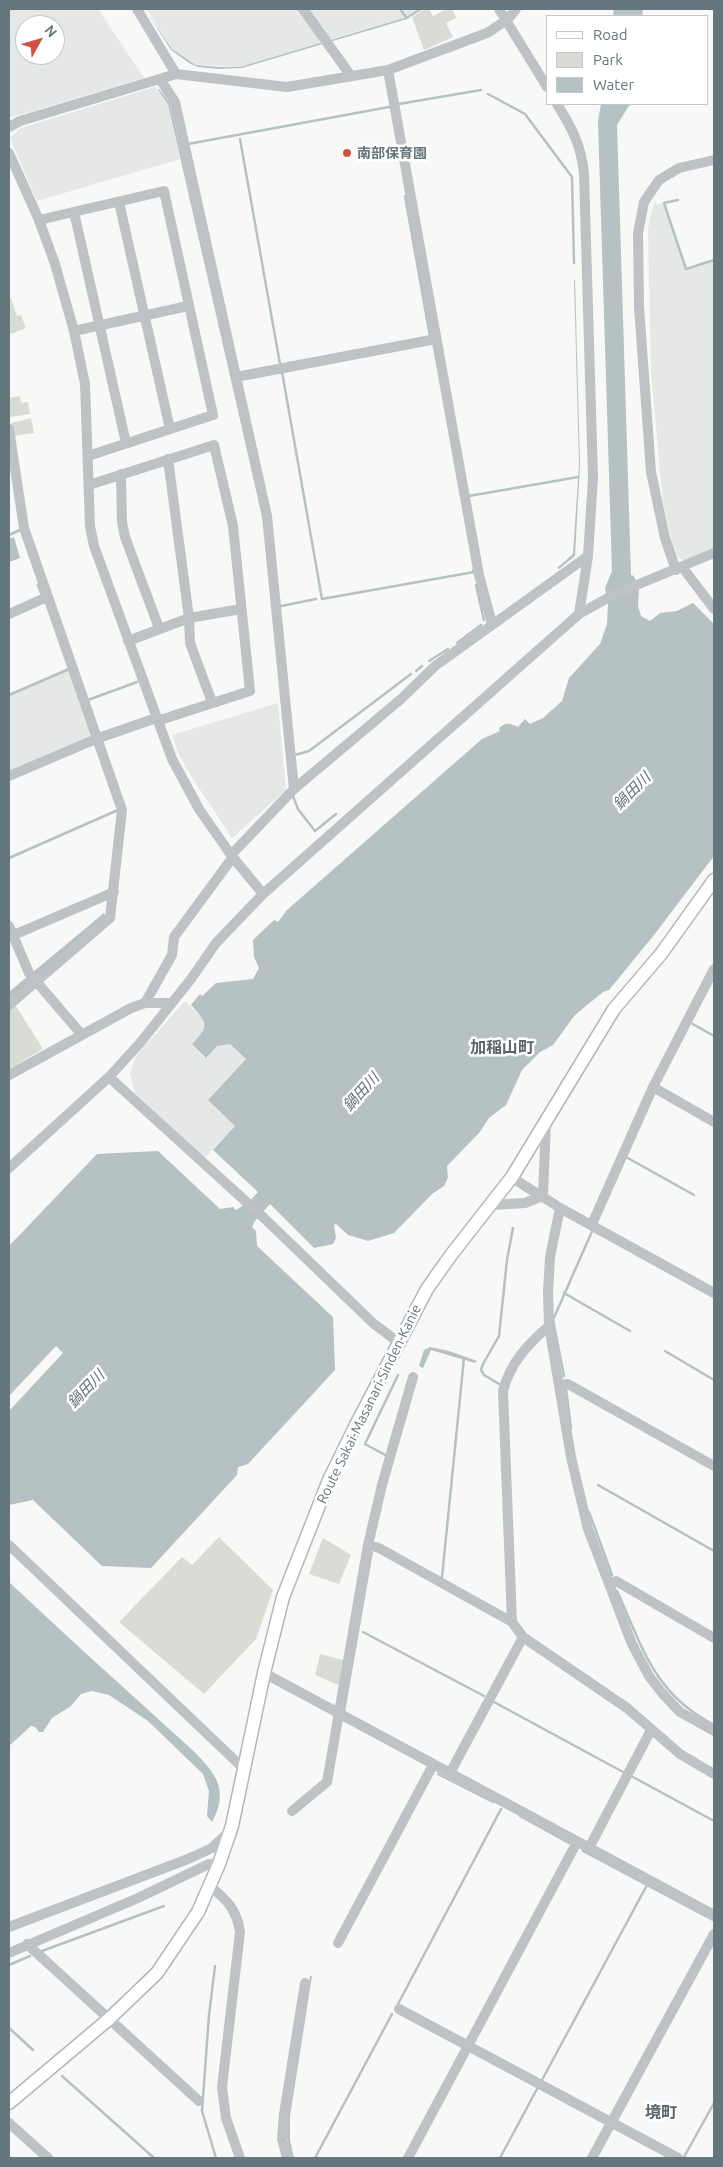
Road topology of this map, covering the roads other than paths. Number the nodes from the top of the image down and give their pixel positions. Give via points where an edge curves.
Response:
1 (137, 9) edge
2 (303, 9) edge
3 (499, 9) edge
4 (516, 9) edge
5 (507, 20) junction
6 (388, 70) junction
7 (176, 74) junction
8 (351, 76) junction
9 (160, 79) junction
10 (546, 85) edge
11 (559, 105) edge
12 (9, 127) edge
13 (9, 152) edge
14 (714, 160) edge
15 (119, 202) junction
16 (74, 212) junction
17 (39, 220) junction
18 (188, 306) junction
19 (144, 315) junction
20 (100, 325) junction
21 (74, 331) junction
22 (436, 339) junction
23 (236, 377) junction
24 (9, 429) edge
25 (170, 429) junction
26 (126, 443) junction
27 (11, 451) edge
28 (88, 456) junction
29 (168, 459) junction
30 (121, 474) junction
31 (89, 485) junction
32 (714, 553) edge
33 (588, 556) junction
34 (679, 569) junction
35 (47, 597) junction
36 (242, 608) junction
37 (714, 609) edge
38 (9, 614) edge
39 (579, 614) junction
40 (189, 618) junction
41 (492, 624) junction
42 (159, 628) junction
43 (128, 641) junction
44 (212, 702) junction
45 (157, 720) junction
46 (95, 740) junction
47 (9, 776) edge
48 (294, 790) junction
49 (232, 856) junction
50 (714, 880) edge
51 (114, 892) junction
52 (263, 894) junction
53 (10, 933) edge
54 (714, 969) edge
55 (33, 978) junction
56 (145, 1003) junction
57 (172, 1003) junction
58 (9, 1005) edge
59 (82, 1035) junction
60 (9, 1075) edge
61 (109, 1077) junction
62 (653, 1087) junction
63 (546, 1122) junction
64 (714, 1122) edge
65 (9, 1168) edge
66 (512, 1177) junction
67 (543, 1196) junction
68 (491, 1205) junction
69 (560, 1208) junction
70 (592, 1224) junction
71 (714, 1294) edge
72 (549, 1326) junction
73 (398, 1342) junction
74 (413, 1378) dead end
75 (560, 1385) junction
76 (714, 1466) edge
77 (9, 1545) edge
78 (368, 1545) junction
79 (609, 1584) junction
80 (512, 1622) junction
81 (523, 1637) junction
82 (714, 1638) edge
83 (264, 1673) junction
84 (340, 1715) junction
85 (651, 1730) junction
86 (714, 1731) edge
87 (433, 1765) junction
88 (244, 1769) junction
89 (450, 1773) junction
90 (714, 1774) edge
91 (292, 1811) dead end
92 (231, 1830) junction
93 (577, 1842) junction
94 (589, 1848) junction
95 (219, 1864) junction
96 (210, 1886) junction
97 (714, 1915) edge
98 (9, 1927) edge
99 (714, 1934) edge
100 (338, 1943) dead end
101 (27, 1944) junction
102 (9, 1953) edge
103 (304, 1983) dead end
104 (399, 2009) dead end
105 (109, 2019) junction
106 (468, 2046) junction
107 (199, 2101) dead end
108 (9, 2104) edge
109 (611, 2122) junction
110 (9, 2123) edge
111 (48, 2158) edge
112 (240, 2158) edge
113 (287, 2158) edge
114 (408, 2158) edge
115 (592, 2158) edge
116 (678, 2158) edge

1 - 7 street
2 - 8 street
3 - 5 street
4 - 5 street
5 - 6 street via 487,32
5 - 10 street
6 - 8 street
6 - 22 street
7 - 8 street via 287,86
7 - 9 street
9 - 12 street
9 - 23 street via 175,102
11 - 33 street via 580,147 584,173 593,478
13 - 17 street
14 - 34 street via 679,168 659,180 644,202 638,233 639,308 650,462 665,538
15 - 16 street
15 - 18 street via 164,191
15 - 19 street
16 - 17 street
16 - 20 street
17 - 21 street
18 - 19 street
18 - 25 street via 213,415
19 - 20 street
19 - 25 street
20 - 21 street
20 - 26 street
21 - 28 street via 85,384
22 - 23 street
22 - 41 street via 479,575
23 - 48 street via 267,516
24 - 27 street
25 - 26 street
26 - 28 street
27 - 35 street via 24,528
28 - 31 street
29 - 30 street
29 - 36 street via 214,445 233,526
29 - 40 street
30 - 31 street
30 - 42 street via 125,537
31 - 43 street via 94,546
32 - 34 street
33 - 39 street
33 - 41 street
34 - 37 street
34 - 39 street via 598,602
35 - 38 street
35 - 46 street
36 - 40 street
36 - 44 street via 250,690
39 - 52 street
40 - 42 street
40 - 44 street via 190,643
41 - 48 street via 435,666
42 - 43 street
43 - 45 street
44 - 45 street
45 - 46 street
45 - 49 street via 184,783
46 - 47 street
46 - 51 street via 122,810
48 - 49 street
49 - 52 street
49 - 56 street via 174,936 172,955
50 - 63 main road, Route Sakai-Masanari-Sinden-Kanie via 661,954 614,1009
51 - 53 street
51 - 55 street via 110,918
52 - 57 street via 216,943
53 - 55 street
54 - 62 street
55 - 58 street
55 - 59 street
56 - 57 street
56 - 59 street
57 - 61 street
59 - 60 street
61 - 65 street
61 - 73 street via 246,1201 374,1324
62 - 64 street
62 - 70 street
63 - 66 main road, Route Sakai-Masanari-Sinden-Kanie
63 - 67 street
66 - 67 street via 533,1193
66 - 68 main road, Route Sakai-Masanari-Sinden-Kanie
67 - 68 street via 525,1203
67 - 69 street
68 - 73 main road, Route Sakai-Masanari-Sinden-Kanie via 427,1289
69 - 70 street
69 - 72 street via 550,1257
70 - 71 street
72 - 75 street
72 - 80 street via 522,1353 507,1375 503,1391
73 - 83 main road, Route Sakai-Masanari-Sinden-Kanie via 329,1480 283,1597
74 - 78 street
75 - 76 street via 568,1384
75 - 79 street via 571,1457 588,1529
77 - 88 street
78 - 80 street via 379,1548
78 - 84 street
79 - 82 street via 616,1582
79 - 86 street via 632,1644 649,1676 680,1712
80 - 81 street
81 - 85 street via 627,1708
81 - 89 street
83 - 84 street
83 - 88 main road, Route Sakai-Masanari-Sinden-Kanie
84 - 87 street
84 - 91 street via 327,1782
85 - 90 street via 680,1754
85 - 94 street
87 - 89 street
87 - 100 street
88 - 92 main road, Route Sakai-Masanari-Sinden-Kanie
89 - 93 street
92 - 95 main road, Route Sakai-Masanari-Sinden-Kanie
92 - 98 street via 212,1848 196,1855
93 - 94 street
93 - 106 street
94 - 97 street
95 - 96 main road, Route Sakai-Masanari-Sinden-Kanie
95 - 101 street via 209,1864 138,1898
96 - 105 main road, Route Sakai-Masanari-Sinden-Kanie via 198,1912 157,1973
96 - 112 street via 233,1906 240,1932 222,2087 226,2118
99 - 109 street
101 - 102 street
101 - 105 street
103 - 113 street via 284,2114 282,2139
104 - 106 street
105 - 107 street
105 - 108 main road, Route Sakai-Masanari-Sinden-Kanie
106 - 109 street
106 - 114 street
109 - 115 street
109 - 116 street
110 - 111 street

